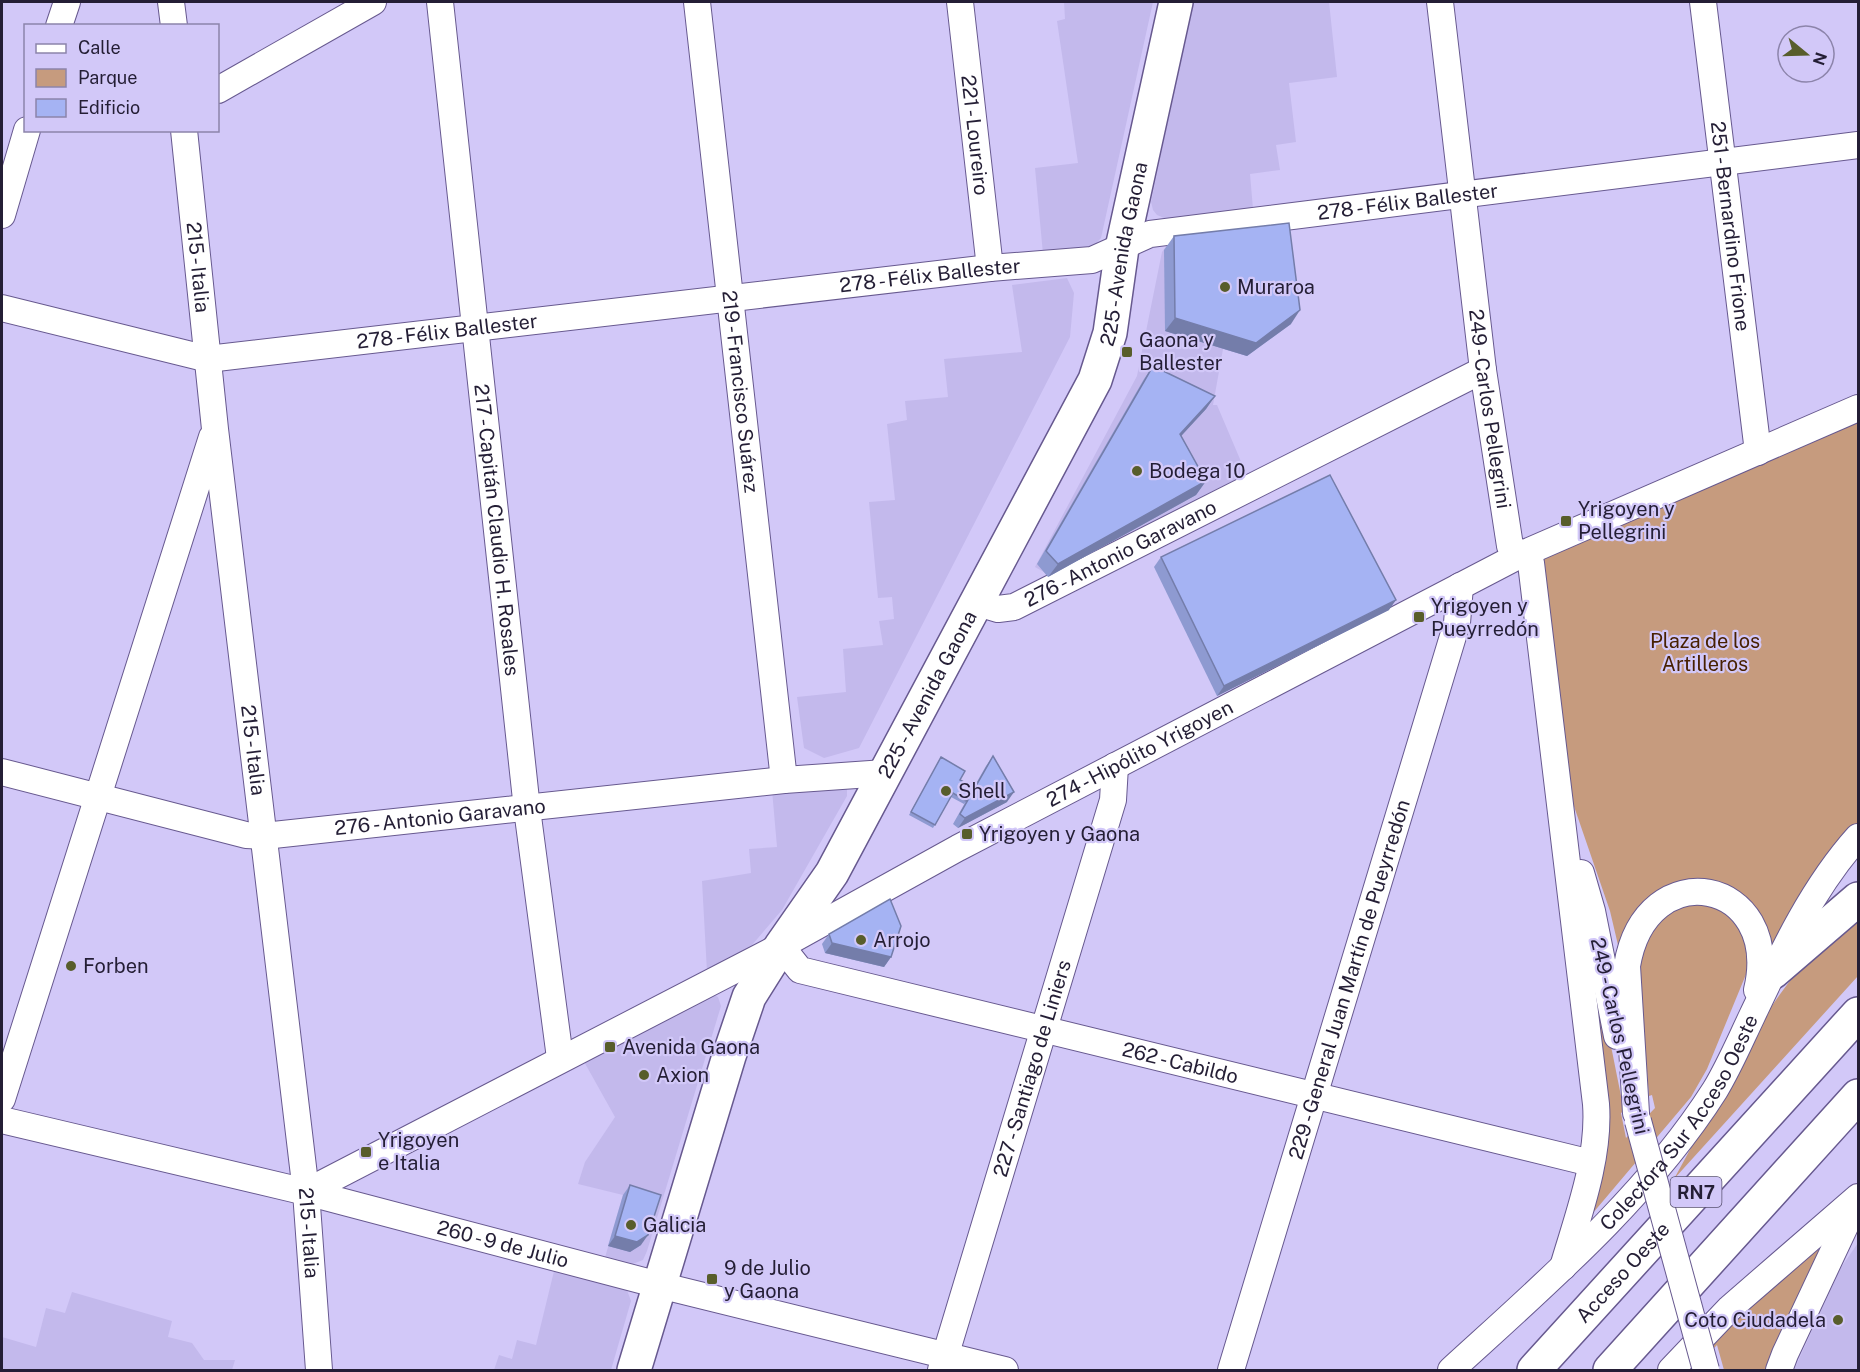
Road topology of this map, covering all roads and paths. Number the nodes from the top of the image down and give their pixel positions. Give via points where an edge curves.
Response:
1 (67, 2) edge
2 (171, 2) edge
3 (373, 2) edge
4 (440, 2) edge
5 (698, 2) edge
6 (960, 2) edge
7 (1176, 2) edge
8 (1440, 2) edge
9 (1703, 2) edge
10 (60, 24) edge
11 (174, 24) edge
12 (219, 89) edge
13 (26, 132) edge
14 (184, 132) edge
15 (1858, 145) edge
16 (1723, 161) junction
17 (1464, 194) junction
18 (2, 215) edge
19 (1122, 248) junction
20 (990, 268) junction
21 (731, 299) junction
22 (2, 308) edge
23 (473, 330) junction
24 (208, 359) junction
25 (1483, 370) junction
26 (1858, 408) edge
27 (215, 429) junction
28 (1758, 452) junction
29 (1520, 555) junction
30 (1460, 586) junction
31 (978, 603) junction
32 (1115, 766) junction
33 (2, 772) edge
34 (885, 773) junction
35 (784, 780) junction
36 (99, 796) junction
37 (1561, 807) junction
38 (527, 809) junction
39 (264, 836) junction
40 (1858, 837) edge
41 (1858, 899) edge
42 (781, 946) junction
43 (1773, 972) junction
44 (1858, 1014) edge
45 (1750, 1020) junction
46 (1043, 1031) junction
47 (560, 1058) junction
48 (1314, 1096) junction
49 (1858, 1096) edge
50 (2, 1099) edge
51 (1637, 1117) junction
52 (2, 1120) edge
53 (1591, 1163) junction
54 (306, 1192) junction
55 (1858, 1198) edge
56 (1563, 1267) junction
57 (658, 1285) junction
58 (943, 1363) edge
59 (320, 1371) edge
60 (634, 1371) edge
61 (1005, 1371) edge
62 (1231, 1371) edge
63 (1451, 1371) edge
64 (1534, 1371) edge
65 (1610, 1371) edge
66 (1671, 1371) edge
67 (1706, 1371) edge
68 (1779, 1371) edge

1 - 10 street
2 - 11 street
3 - 12 street
4 - 23 street, 217 - Capitán Claudio H. Rosales
5 - 21 street, 219 - Francisco Suárez
6 - 20 street, 221 - Loureiro
7 - 19 main road, 225 - Avenida Gaona
8 - 17 street, 249 - Carlos Pellegrini
9 - 16 street, 251 - Bernardino Frione
13 - 18 street
14 - 24 street, 215 - Italia
15 - 16 street, 278 - Félix Ballester
16 - 17 street, 278 - Félix Ballester
16 - 28 street, 251 - Bernardino Frione
17 - 19 street, 278 - Félix Ballester via 1150,234
17 - 25 street, 249 - Carlos Pellegrini
19 - 20 street, 278 - Félix Ballester via 1092,260
19 - 31 main road, 225 - Avenida Gaona via 1110,333 1095,380
20 - 21 street, 278 - Félix Ballester
21 - 23 street, 278 - Félix Ballester
21 - 35 street, 219 - Francisco Suárez
22 - 24 street, 278 - Félix Ballester
23 - 24 street, 278 - Félix Ballester
23 - 38 street, 217 - Capitán Claudio H. Rosales
24 - 27 street, 215 - Italia
25 - 29 street, 249 - Carlos Pellegrini via 1510,546
25 - 31 street, 276 - Antonio Garavano via 1014,607 998,609
26 - 28 street, 274 - Hipólito Yrigoyen
27 - 36 street
27 - 39 street, 215 - Italia
28 - 29 street, 274 - Hipólito Yrigoyen
29 - 30 street, 274 - Hipólito Yrigoyen
29 - 37 street, 249 - Carlos Pellegrini via 1530,563
30 - 32 street, 274 - Hipólito Yrigoyen
30 - 48 street, 229 - General Juan Martín de Pueyrredón via 1458,623
31 - 34 main road, 225 - Avenida Gaona
32 - 42 street, 274 - Hipólito Yrigoyen
32 - 46 street, 227 - Santiago de Liniers via 1113,800
33 - 36 street, 276 - Antonio Garavano
34 - 35 street, 276 - Antonio Garavano
34 - 42 main road, 225 - Avenida Gaona via 832,873
35 - 38 street, 276 - Antonio Garavano
36 - 39 street, 276 - Antonio Garavano via 246,835
36 - 50 street
37 - 51 street, 249 - Carlos Pellegrini via 1592,911
37 - 53 street, 249 - Carlos Pellegrini via 1596,1104
38 - 39 street, 276 - Antonio Garavano
38 - 47 street, 217 - Capitán Claudio H. Rosales
39 - 54 street, 215 - Italia
40 - 43 street, Colectora Sur Acceso Oeste via 1810,904
41 - 43 main road
42 - 46 street, 262 - Cabildo via 800,970
42 - 47 street, 274 - Hipólito Yrigoyen
42 - 57 main road, 225 - Avenida Gaona via 750,997 739,1024
43 - 45 street, Colectora Sur Acceso Oeste
44 - 64 main road, Acceso Oeste / RN7
45 - 51 street via 1762,960 1758,933 1751,922 1735,903 1700,892 1678,894 1660,903 1637,929 1627,966
45 - 56 street, Colectora Sur Acceso Oeste via 1716,1088 1671,1152
46 - 48 street, 262 - Cabildo
46 - 58 street, 227 - Santiago de Liniers
47 - 54 street, 274 - Hipólito Yrigoyen
48 - 53 street, 262 - Cabildo
48 - 62 street, 229 - General Juan Martín de Pueyrredón
49 - 65 main road, RN7
51 - 67 street, 249 - Carlos Pellegrini, bridge
52 - 54 street, 260 - 9 de Julio
53 - 56 street, 249 - Carlos Pellegrini
54 - 57 street, 260 - 9 de Julio
54 - 59 street, 215 - Italia
55 - 66 street via 1730,1308
55 - 68 street
56 - 63 street, Colectora Sur Acceso Oeste
57 - 58 street, 260 - 9 de Julio
57 - 60 main road, 225 - Avenida Gaona
58 - 61 street, 260 - 9 de Julio

